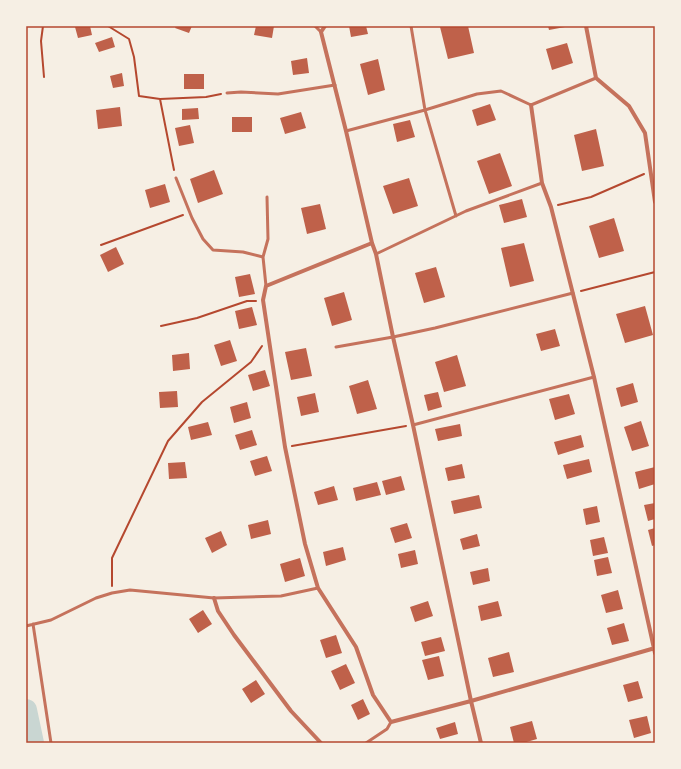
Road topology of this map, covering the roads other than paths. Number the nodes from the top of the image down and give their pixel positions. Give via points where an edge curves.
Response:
1 (315, 26) edge
2 (325, 26) edge
3 (411, 26) edge
4 (586, 26) edge
5 (321, 32) junction
6 (596, 78) junction
7 (335, 85) junction
8 (227, 93) road end
9 (531, 105) junction
10 (425, 110) junction
11 (346, 131) junction
12 (176, 178) road end
13 (542, 183) junction
14 (267, 197) dead end
15 (655, 202) edge
16 (456, 216) junction
17 (372, 243) junction
18 (376, 254) junction
19 (263, 257) junction
20 (266, 286) junction
21 (573, 293) junction
22 (393, 337) junction
23 (336, 347) dead end
24 (594, 377) junction
25 (413, 425) junction
26 (318, 588) junction
27 (214, 598) junction
28 (33, 624) junction
29 (26, 626) edge
30 (655, 650) edge
31 (471, 702) junction
32 (391, 722) junction
33 (51, 743) edge
34 (321, 743) edge
35 (366, 743) edge
36 (481, 743) edge

1 - 5 lane
2 - 5 street
3 - 10 lane
4 - 6 street
5 - 7 street
6 - 9 lane
6 - 15 street via 629,106 645,133
7 - 8 lane via 278,94
7 - 11 street
9 - 10 lane via 501,91 477,94
9 - 13 street
10 - 11 lane
10 - 16 lane
11 - 17 street
12 - 19 lane via 203,239 213,250 243,252
13 - 16 lane
13 - 21 street via 551,207
14 - 19 lane via 268,239
16 - 18 lane
17 - 18 street
17 - 20 street
18 - 22 street
19 - 20 lane
20 - 26 street via 263,300 285,447 305,544
21 - 22 lane
21 - 24 street
22 - 23 lane
22 - 25 street
24 - 25 lane
24 - 30 street
25 - 31 street
26 - 27 lane via 281,596
26 - 32 street via 356,647 373,695
27 - 28 lane via 130,590 96,598 51,620
27 - 34 street via 218,611 234,635 291,711
28 - 29 lane
28 - 33 lane
30 - 31 street
31 - 32 street
31 - 36 street
32 - 35 lane via 387,730

